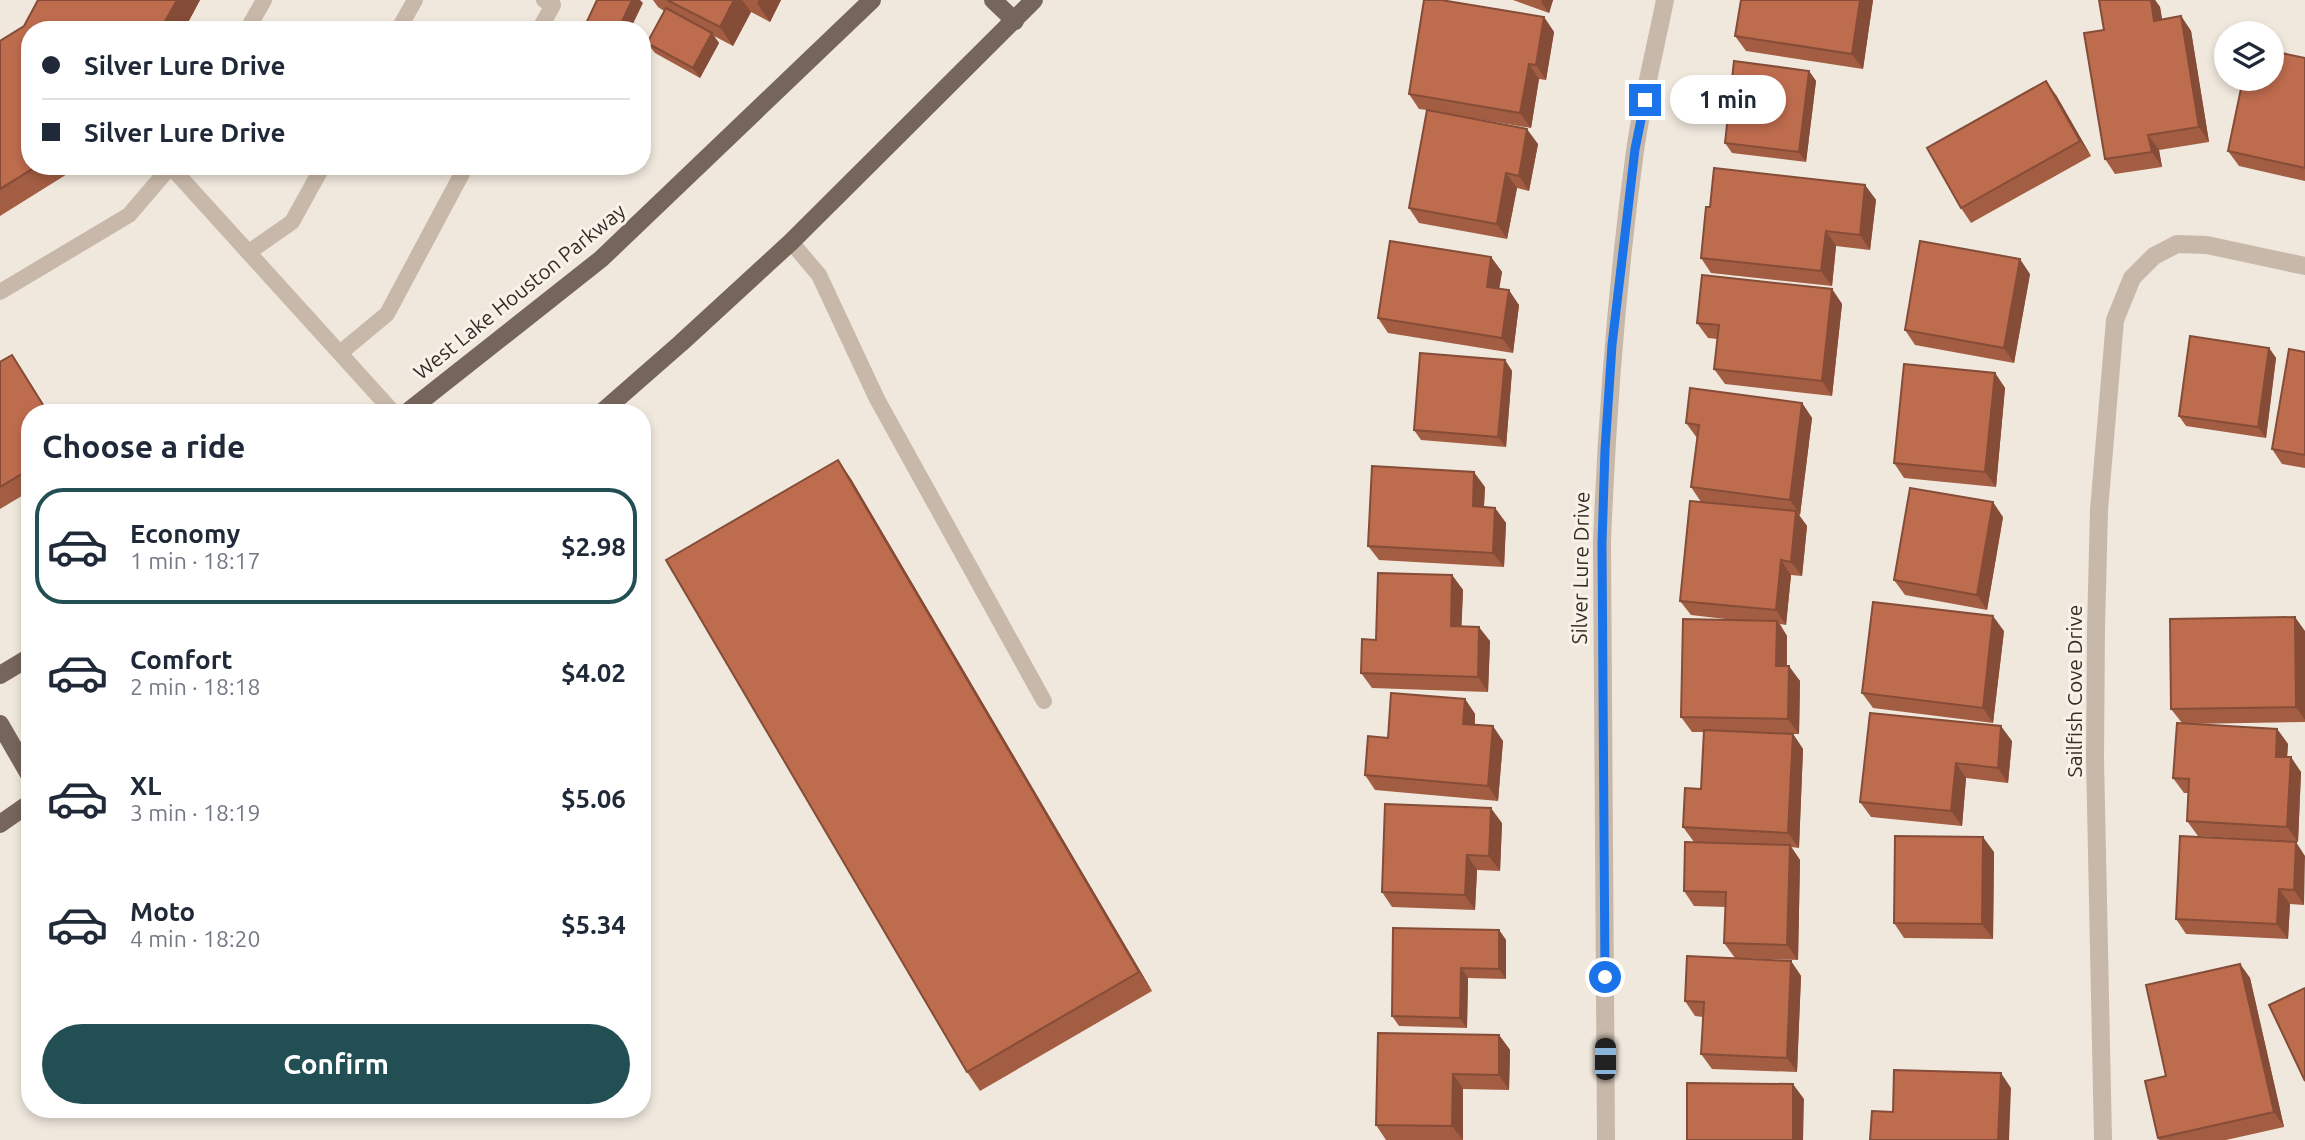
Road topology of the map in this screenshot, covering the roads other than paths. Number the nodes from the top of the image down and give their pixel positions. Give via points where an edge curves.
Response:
1 (264, 0) edge
2 (415, 0) edge
3 (544, 0) edge
4 (872, 0) edge
5 (993, 0) edge
6 (1034, 0) edge
7 (1665, 0) edge
8 (252, 21) edge
9 (403, 21) edge
10 (544, 21) edge
11 (1015, 21) junction
12 (163, 175) edge
13 (179, 175) edge
14 (318, 175) edge
15 (461, 175) edge
16 (791, 242) junction
17 (249, 252) junction
18 (2305, 266) edge
19 (0, 292) edge
20 (340, 353) junction
21 (386, 404) edge
22 (417, 404) edge
23 (611, 404) edge
24 (21, 662) edge
25 (0, 675) edge
26 (1044, 701) dead end
27 (0, 724) edge
28 (21, 760) edge
29 (21, 809) edge
30 (0, 824) edge
31 (1606, 1140) edge
32 (2103, 1140) edge

1 - 8 lane
2 - 9 lane
3 - 10 lane via 553,5
4 - 22 main road, West Lake Houston Parkway via 601,259
5 - 11 main road
6 - 11 main road
7 - 31 street, Silver Lure Drive via 1635,149 1605,450
11 - 16 main road
12 - 19 lane via 129,215
13 - 17 lane
14 - 17 lane via 292,222
15 - 20 lane via 387,314
16 - 23 main road
16 - 26 lane via 819,275 877,399
17 - 20 lane
18 - 32 street, Sailfish Cove Drive via 2207,245 2177,244 2154,256 2132,278 2115,320 2099,510 2095,758
20 - 21 lane
24 - 25 main road
27 - 28 main road
29 - 30 main road

